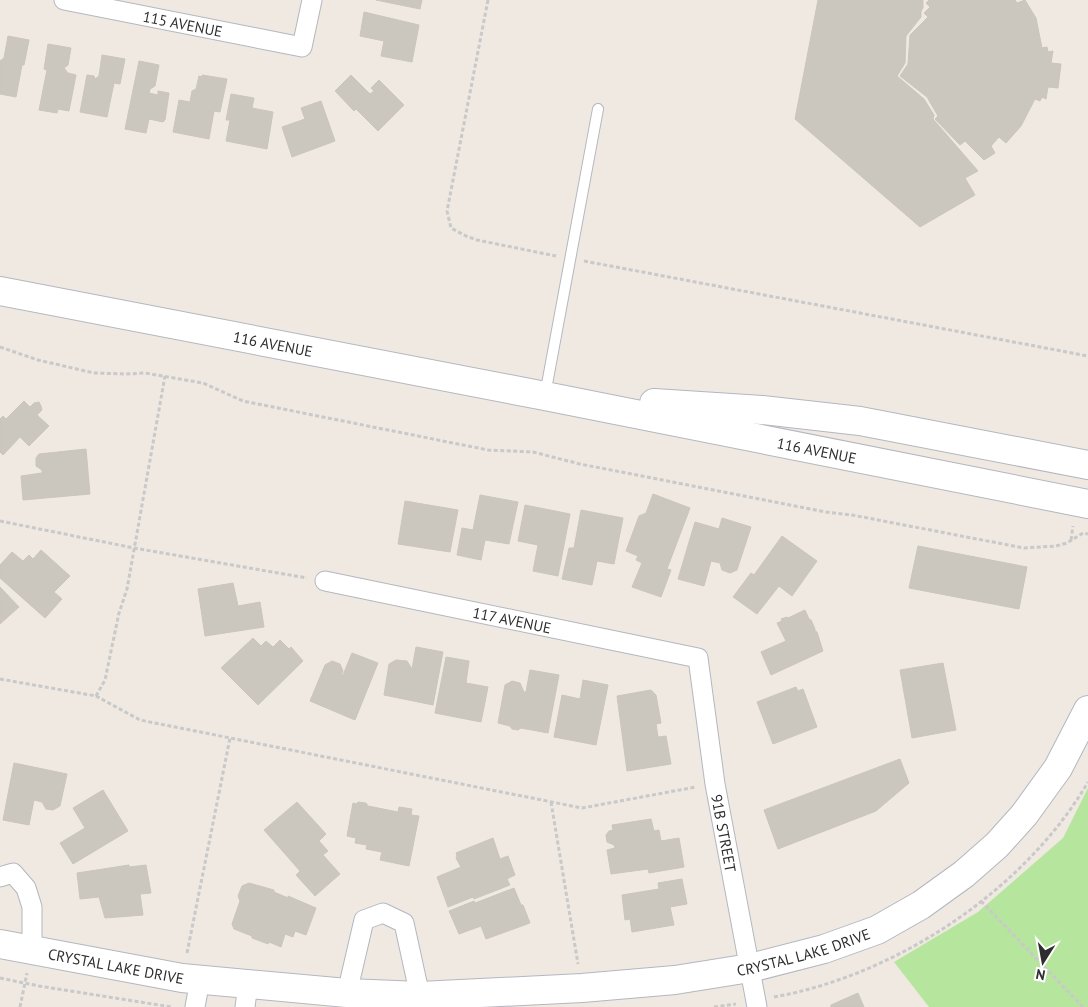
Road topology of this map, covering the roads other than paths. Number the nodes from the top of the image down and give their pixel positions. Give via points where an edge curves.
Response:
1 (64, 0) edge
2 (312, 0) edge
3 (598, 109) dead end
4 (0, 291) edge
5 (545, 396) junction
6 (1088, 464) edge
7 (1081, 512) edge
8 (326, 580) road end
9 (698, 658) joint
10 (1088, 710) edge
11 (0, 877) edge
12 (0, 944) edge
13 (32, 951) junction
14 (750, 968) junction
15 (191, 979) junction
16 (348, 993) junction
17 (246, 996) edge
18 (420, 996) junction
19 (195, 1007) edge
20 (757, 1007) edge

1 - 2 street, 115 AVENUE via 302,47
3 - 5 lane
4 - 5 main road, 116 AVENUE
5 - 6 main road, 116 AVENUE via 762,410 860,421
5 - 7 main road, 116 AVENUE
8 - 9 street, 117 AVENUE
9 - 14 street, 91B STREET via 715,784
10 - 14 main road, CRYSTAL LAKE DRIVE via 1058,768 1024,815 964,874 921,905 877,930 824,949
11 - 13 street, CRYSTAL LAKE DRIVE via 13,873 26,888 32,907
12 - 13 main road, CRYSTAL LAKE DRIVE
13 - 15 main road, CRYSTAL LAKE DRIVE
14 - 18 main road, CRYSTAL LAKE DRIVE via 674,980 582,988
14 - 20 street, 91B STREET
15 - 17 main road, CRYSTAL LAKE DRIVE
15 - 19 street, CRYSTAL LAKE DRIVE
16 - 17 main road, CRYSTAL LAKE DRIVE
16 - 18 main road, CRYSTAL LAKE DRIVE
16 - 18 street via 364,920 383,913 404,923

